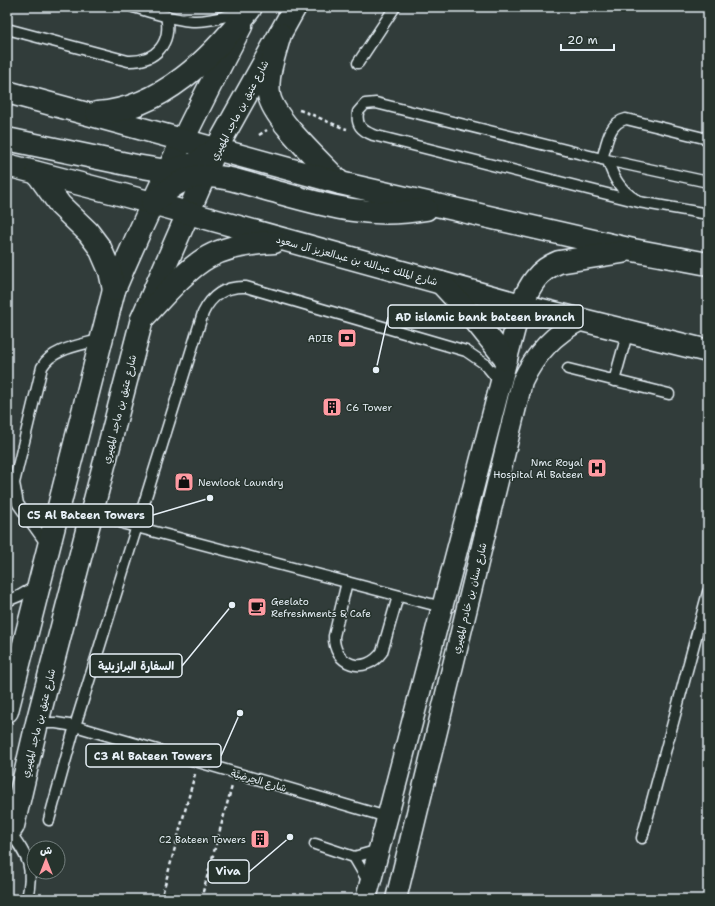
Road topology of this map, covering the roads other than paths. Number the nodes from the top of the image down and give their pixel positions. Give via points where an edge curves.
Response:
1 (133, 7) edge
2 (296, 7) edge
3 (395, 7) edge
4 (251, 8) edge
5 (166, 16) junction
6 (7, 28) edge
7 (280, 34) junction
8 (358, 63) dead end
9 (7, 92) edge
10 (80, 112) junction
11 (7, 139) edge
12 (708, 139) edge
13 (182, 140) junction
14 (216, 149) junction
15 (605, 160) junction
16 (7, 165) edge
17 (167, 171) junction
18 (37, 173) junction
19 (204, 176) junction
20 (708, 182) edge
21 (340, 183) junction
22 (639, 202) junction
23 (152, 204) junction
24 (439, 207) junction
25 (186, 214) junction
26 (708, 214) edge
27 (286, 241) junction
28 (634, 250) junction
29 (708, 264) edge
30 (441, 283) junction
31 (114, 290) junction
32 (521, 305) junction
33 (142, 319) junction
34 (581, 320) junction
35 (628, 331) junction
36 (102, 339) junction
37 (708, 351) edge
38 (506, 359) junction
39 (568, 369) dead end
40 (614, 381) junction
41 (500, 382) junction
42 (669, 394) dead end
43 (94, 506) junction
44 (137, 528) junction
45 (49, 547) junction
46 (347, 582) junction
47 (40, 583) junction
48 (708, 592) edge
49 (398, 596) junction
50 (7, 601) edge
51 (442, 607) junction
52 (10, 681) edge
53 (7, 711) edge
54 (37, 723) junction
55 (75, 726) junction
56 (387, 818) junction
57 (49, 820) dead end
58 (9, 834) edge
59 (642, 838) dead end
60 (315, 844) dead end
61 (379, 850) junction
62 (354, 857) junction
63 (368, 892) edge
64 (27, 899) edge
65 (396, 899) edge

1 - 5 lane
2 - 7 main road, شارع عتيق بن ماجد المهيري
3 - 8 lane
4 - 5 lane via 194,22
4 - 10 main road via 212,53 157,94 110,112
4 - 13 main road
5 - 6 lane via 168,33 160,49 145,59 136,61
7 - 14 main road, شارع عتيق بن ماجد المهيري
7 - 21 main road via 270,76 271,102 292,131
9 - 10 main road
10 - 13 main road
11 - 17 main road
12 - 15 lane via 626,118 612,128
13 - 14 main road
13 - 17 main road
14 - 17 main road via 194,164
14 - 19 main road, شارع عتيق بن ماجد المهيري
14 - 21 main road
15 - 20 lane
15 - 22 lane via 622,189
15 - 22 lane via 376,103 365,104 357,118 362,129 373,135
16 - 18 main road, شارع الملك عبدالله بن عبدالعزيز آل سعود
17 - 23 main road
18 - 23 main road, شارع الملك عبدالله بن عبدالعزيز آل سعود
18 - 31 main road via 60,205 88,232 100,248 108,264
19 - 23 main road via 190,178 176,185
19 - 24 main road via 236,181 332,208 353,211 397,212
19 - 25 main road, شارع عتيق بن ماجد المهيري
21 - 24 main road
22 - 26 lane
23 - 25 main road, شارع الملك عبدالله بن عبدالعزيز آل سعود
23 - 31 main road
24 - 28 main road
25 - 27 main road, شارع الملك عبدالله بن عبدالعزيز آل سعود
25 - 33 main road, شارع عتيق بن ماجد المهيري
27 - 30 main road, شارع الملك عبدالله بن عبدالعزيز آل سعود
27 - 33 main road via 245,245 218,252 185,275
28 - 29 main road
28 - 32 main road via 550,265 535,277
30 - 32 main road, شارع الملك عبدالله بن عبدالعزيز آل سعود
30 - 38 main road
31 - 36 main road
32 - 34 main road, شارع الملك عبدالله بن عبدالعزيز آل سعود
32 - 38 street
33 - 43 main road, شارع عتيق بن ماجد المهيري
34 - 35 main road, شارع الملك عبدالله بن عبدالعزيز آل سعود
34 - 65 street, شارع سنان بن خادم المهيري via 548,342 522,382
35 - 37 main road, شارع الملك عبدالله بن عبدالعزيز آل سعود
35 - 40 lane
36 - 45 main road
36 - 45 lane via 55,354 45,361 42,367 14,483 18,504
38 - 41 street
39 - 40 lane
40 - 42 lane
41 - 44 lane via 485,364 466,350 256,290 228,288 213,298 203,313
41 - 51 street
43 - 44 lane via 114,520
43 - 54 main road, شارع عتيق بن ماجد المهيري
44 - 46 lane
44 - 55 lane
45 - 47 main road
46 - 49 lane
46 - 49 lane via 333,644 343,659 351,664 369,664 379,655
47 - 50 lane via 25,594
47 - 52 main road
48 - 59 lane
49 - 51 lane
51 - 56 street
52 - 53 main road
54 - 55 lane, شارع الحِرضِيَّة
54 - 58 main road, شارع عتيق بن ماجد المهيري
55 - 56 lane, شارع الحِرضِيَّة
55 - 57 lane
56 - 61 street
58 - 64 lane via 25,853 30,868 31,882
60 - 62 lane
61 - 62 lane
61 - 63 street
62 - 63 lane

